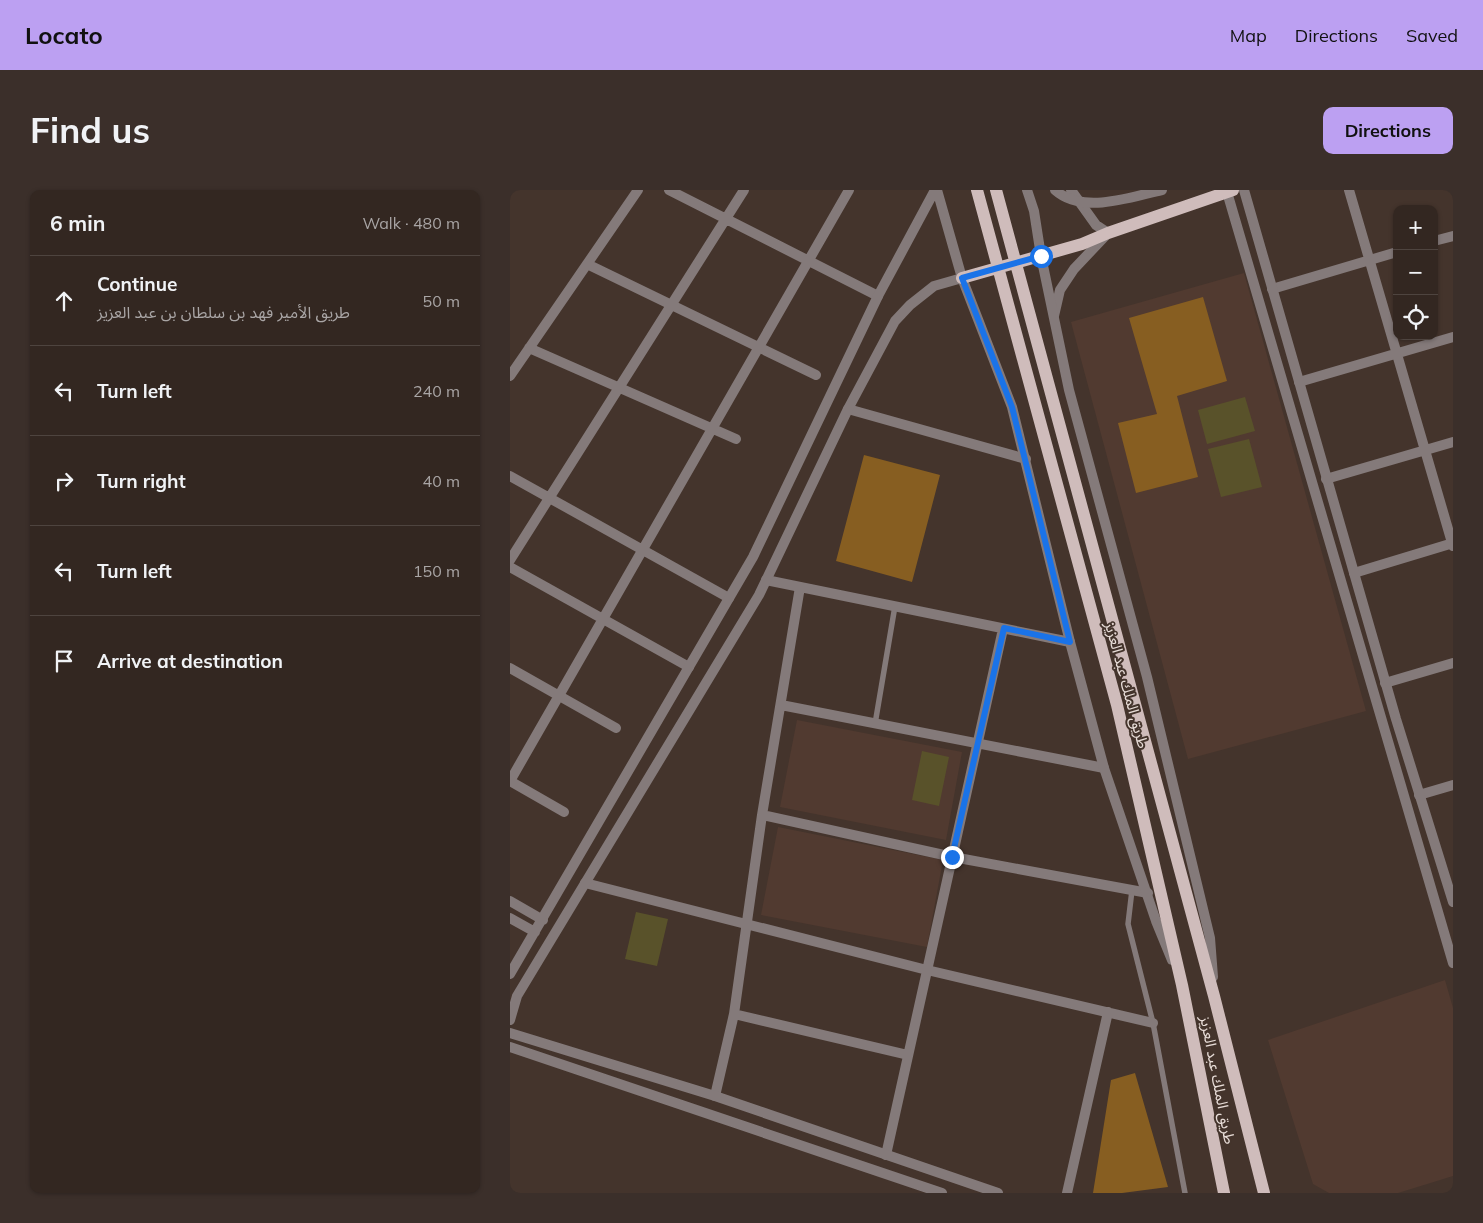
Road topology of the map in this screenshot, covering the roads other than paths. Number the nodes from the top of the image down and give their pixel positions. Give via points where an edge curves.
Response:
1 (638, 190) edge
2 (669, 190) edge
3 (744, 190) edge
4 (849, 190) edge
5 (936, 190) edge
6 (977, 190) edge
7 (996, 190) edge
8 (1027, 190) edge
9 (1055, 190) edge
10 (1071, 190) edge
11 (1162, 190) edge
12 (1244, 190) edge
13 (1349, 190) edge
14 (1230, 191) edge
15 (1077, 201) junction
16 (726, 219) junction
17 (1108, 233) junction
18 (1453, 236) edge
19 (1438, 241) edge
20 (1393, 253) edge
21 (1041, 256) junction
22 (808, 260) junction
23 (1369, 260) junction
24 (587, 264) junction
25 (962, 278) junction
26 (1272, 288) junction
27 (878, 296) junction
28 (672, 305) junction
29 (1054, 316) junction
30 (1453, 337) edge
31 (758, 347) junction
32 (529, 348) junction
33 (1397, 353) junction
34 (816, 375) dead end
35 (510, 376) edge
36 (1299, 382) junction
37 (619, 388) junction
38 (848, 409) junction
39 (712, 428) junction
40 (736, 439) dead end
41 (1453, 442) edge
42 (1425, 450) junction
43 (1026, 459) junction
44 (510, 476) edge
45 (1326, 479) junction
46 (550, 498) junction
47 (1453, 544) edge
48 (642, 550) junction
49 (510, 560) edge
50 (510, 567) edge
51 (1354, 573) junction
52 (766, 580) junction
53 (800, 587) junction
54 (729, 598) junction
55 (895, 606) junction
56 (603, 619) junction
57 (1004, 628) junction
58 (1070, 642) junction
59 (1453, 663) edge
60 (689, 667) junction
61 (510, 668) edge
62 (1385, 683) junction
63 (559, 696) junction
64 (781, 705) junction
65 (875, 724) junction
66 (616, 728) dead end
67 (978, 744) junction
68 (1104, 768) junction
69 (510, 781) edge
70 (1453, 785) edge
71 (1419, 794) junction
72 (564, 812) dead end
73 (762, 815) junction
74 (952, 857) junction
75 (586, 883) junction
76 (1132, 890) junction
77 (1148, 894) junction
78 (1453, 899) edge
79 (510, 901) edge
80 (510, 918) edge
81 (543, 920) junction
82 (748, 924) junction
83 (535, 932) junction
84 (1453, 962) edge
85 (927, 970) junction
86 (510, 974) edge
87 (1182, 985) junction
88 (1214, 996) junction
89 (1108, 1012) junction
90 (734, 1014) junction
91 (510, 1021) edge
92 (1153, 1023) junction
93 (514, 1034) edge
94 (510, 1047) edge
95 (908, 1055) junction
96 (715, 1096) junction
97 (886, 1154) junction
98 (942, 1193) edge
99 (998, 1193) edge
100 (1067, 1193) edge
101 (1185, 1193) edge
102 (1224, 1193) edge
103 (1264, 1193) edge

1 - 24 street
2 - 16 street
3 - 16 street
4 - 22 street
5 - 25 street
5 - 27 street
6 - 87 main road, طريق الملك عبد العزيز via 1116,705
7 - 88 main road
8 - 21 street
9 - 15 street
10 - 15 street
11 - 15 street via 1109,202
12 - 26 street
13 - 23 street
14 - 17 main road
14 - 84 street
15 - 17 street via 1096,225
16 - 22 street
16 - 28 street
17 - 21 main road
17 - 29 street via 1074,269 1060,290
18 - 19 street
20 - 23 street
21 - 25 main road
21 - 29 street
22 - 27 street
22 - 31 street
23 - 26 street
23 - 33 street
24 - 28 street
24 - 32 street
25 - 38 street via 934,286 895,321
25 - 43 street via 1012,407
26 - 36 street
27 - 54 street via 753,558
28 - 31 street
28 - 37 street
29 - 88 street via 1069,390 1147,677 1210,938
30 - 33 street
31 - 34 street
31 - 39 street
32 - 35 street
32 - 37 street
33 - 36 street
33 - 42 street
36 - 45 street
37 - 39 street
37 - 46 street
38 - 43 street
38 - 52 street
39 - 40 street
39 - 48 street
41 - 42 street
42 - 45 street
42 - 47 street
43 - 58 street
44 - 46 street
45 - 51 street
46 - 48 street
46 - 49 street
47 - 51 street
48 - 54 street
48 - 56 street
50 - 56 street
51 - 62 street
52 - 53 street
52 - 75 street
53 - 55 street
53 - 64 street
54 - 60 street
55 - 57 street
55 - 65 lane
56 - 60 street
56 - 63 street
57 - 58 street
57 - 67 street
58 - 68 street
59 - 62 street
60 - 81 street
61 - 63 street
62 - 71 street
63 - 66 street
63 - 69 street
64 - 65 street
64 - 73 street
65 - 67 street
67 - 68 street
67 - 74 street
68 - 77 street
69 - 72 street
70 - 71 street
71 - 78 street
73 - 74 street
73 - 82 street
74 - 76 street
74 - 85 street
75 - 82 street
75 - 91 street via 517,996
76 - 77 street
76 - 92 lane via 1128,924
77 - 87 street
79 - 81 street
80 - 83 street
81 - 83 street
82 - 85 street
82 - 90 street
83 - 86 street
85 - 89 street
85 - 95 street
87 - 102 main road, طريق الملك عبد العزيز
88 - 103 main road
89 - 92 street
89 - 100 street
90 - 95 street
90 - 96 street
91 - 93 street
92 - 101 lane
93 - 96 street
94 - 98 street
95 - 97 street
96 - 97 street
97 - 99 street

